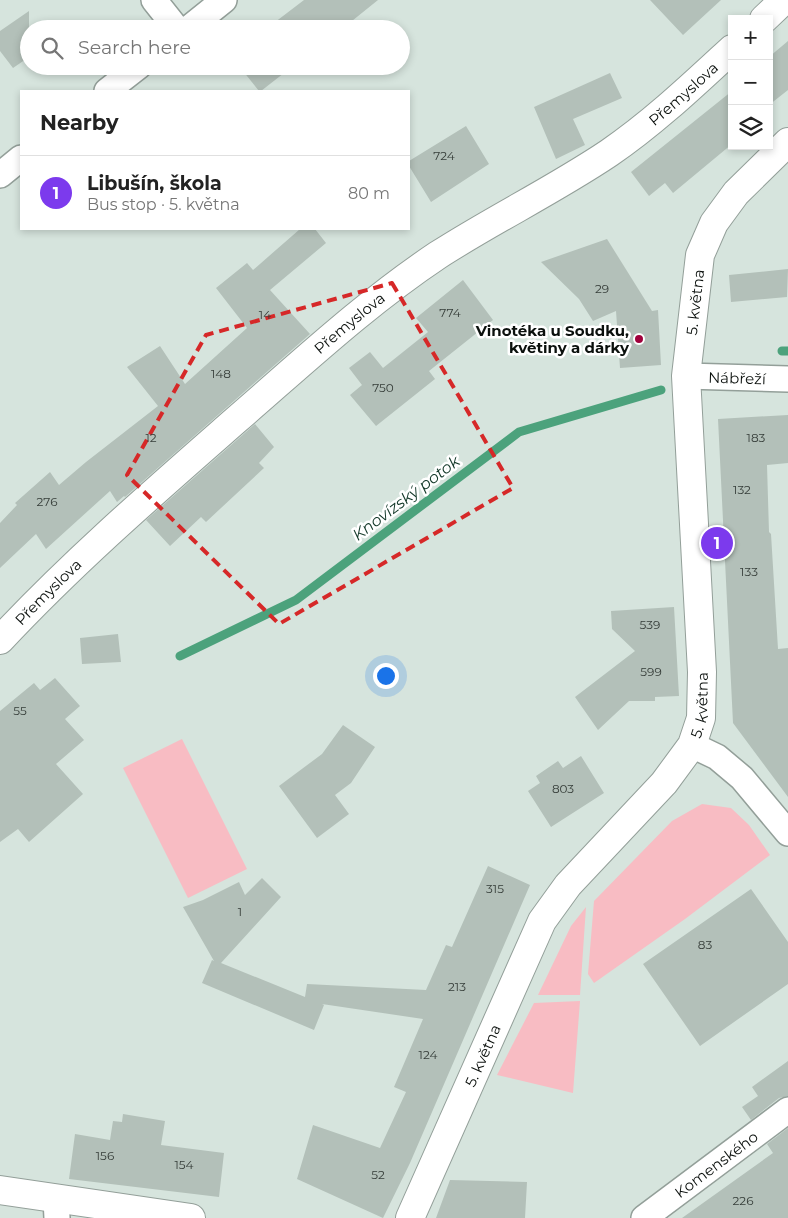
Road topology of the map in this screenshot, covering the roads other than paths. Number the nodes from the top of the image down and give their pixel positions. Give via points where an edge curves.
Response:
1 (154, 0) edge
2 (224, 0) edge
3 (784, 0) edge
4 (768, 15) edge
5 (170, 20) edge
6 (199, 20) edge
7 (728, 52) edge
8 (128, 75) edge
9 (108, 90) edge
10 (788, 142) edge
11 (20, 159) edge
12 (0, 174) edge
13 (686, 376) junction
14 (785, 382) edge
15 (0, 640) edge
16 (692, 745) junction
17 (788, 833) edge
18 (788, 1110) edge
19 (0, 1190) edge
20 (57, 1208) edge
21 (191, 1218) edge
22 (410, 1218) edge
23 (644, 1218) edge

1 - 5 street
2 - 6 street
3 - 4 street
7 - 15 street, Přemyslova via 629,138 544,194 438,255 336,333 114,527
8 - 9 street
10 - 13 street, 5. května via 736,193 714,223 700,255
11 - 12 street
13 - 14 street, Nábřeží
13 - 16 street, 5. května via 702,672 701,718
16 - 17 street via 717,757 742,778
16 - 22 street, 5. května via 664,783 568,885 542,921
18 - 23 street, Komenského
19 - 20 street
20 - 21 street

